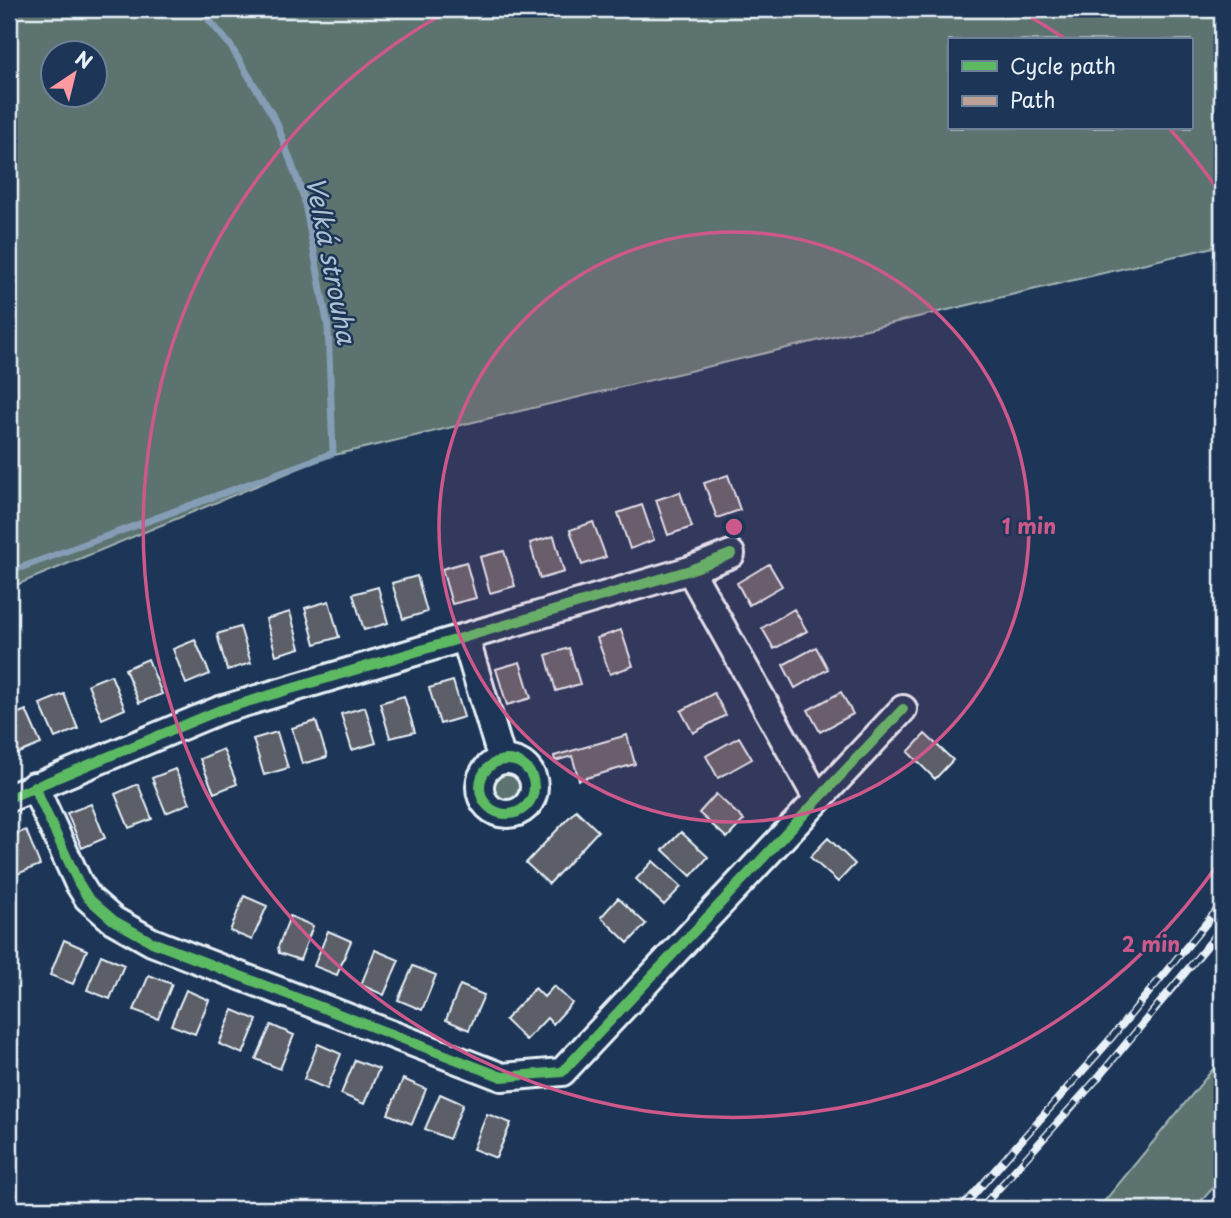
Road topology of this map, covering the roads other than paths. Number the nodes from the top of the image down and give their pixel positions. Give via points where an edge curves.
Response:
1 (731, 554) dead end
2 (690, 570) junction
3 (465, 637) junction
4 (903, 709) dead end
5 (502, 760) dead end
6 (33, 786) junction
7 (9, 798) edge
8 (817, 798) junction

1 - 2 street
2 - 3 street
2 - 8 street
3 - 5 street
3 - 6 street via 220,710
4 - 8 street
6 - 7 street
6 - 8 street via 78,882 93,904 113,920 152,942 502,1077 562,1072

